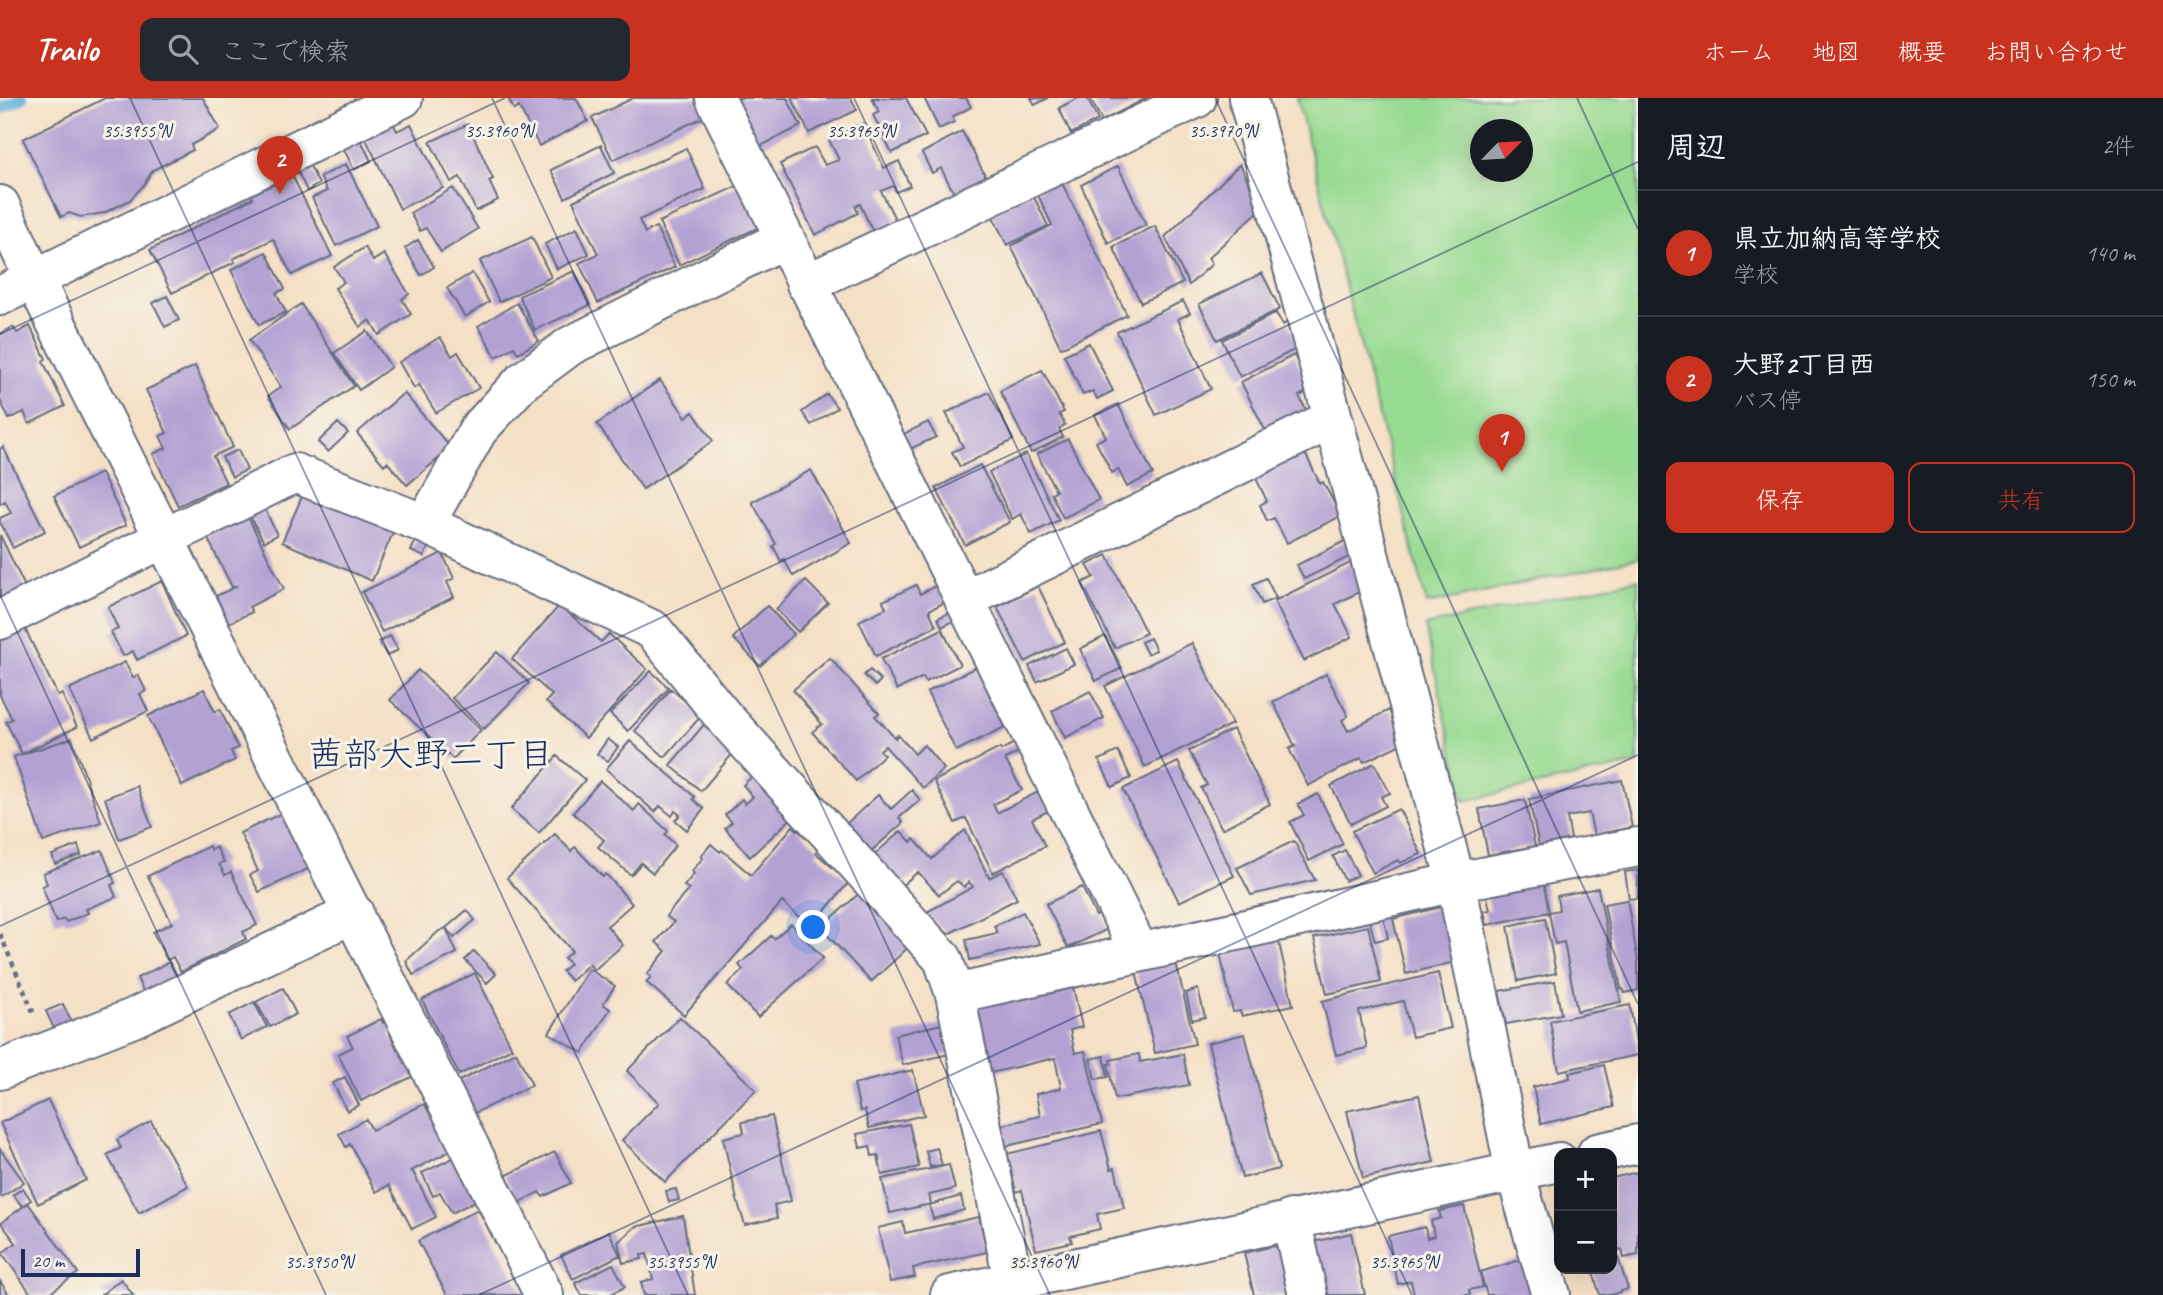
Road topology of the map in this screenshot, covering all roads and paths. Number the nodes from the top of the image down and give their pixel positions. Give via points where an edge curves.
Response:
1 (402, 98) edge
2 (715, 98) edge
3 (1197, 98) edge
4 (1248, 98) edge
5 (0, 205) edge
6 (784, 239) junction
7 (34, 279) junction
8 (806, 284) junction
9 (0, 296) edge
10 (1332, 419) junction
11 (425, 524) junction
12 (166, 537) junction
13 (964, 600) junction
14 (0, 620) edge
15 (1638, 847) edge
16 (1456, 882) junction
17 (354, 913) junction
18 (0, 934) edge
19 (1139, 951) junction
20 (954, 994) junction
21 (49, 1050) junction
22 (0, 1070) edge
23 (1638, 1144) edge
24 (1617, 1149) edge
25 (1554, 1163) edge
26 (1516, 1171) junction
27 (1291, 1219) junction
28 (1014, 1288) edge
29 (544, 1295) edge
30 (950, 1295) edge
31 (1308, 1295) edge
32 (1551, 1295) edge

1 - 7 street
2 - 6 street
3 - 8 street
4 - 10 street
5 - 7 street
6 - 8 street
6 - 11 street via 570,346 523,381 478,430
7 - 9 street
7 - 12 street
8 - 13 street
10 - 13 street
10 - 16 street
11 - 12 street via 295,473
11 - 20 street via 653,630 723,716 943,959
12 - 14 street
12 - 17 street
13 - 19 street
15 - 16 street
16 - 19 street
16 - 26 street
17 - 21 street via 133,1018
17 - 29 street
18 - 21 path
19 - 20 street
20 - 28 street
21 - 22 street
23 - 24 street
25 - 26 street
26 - 27 street
26 - 32 street
27 - 28 street
27 - 31 street
28 - 30 street

